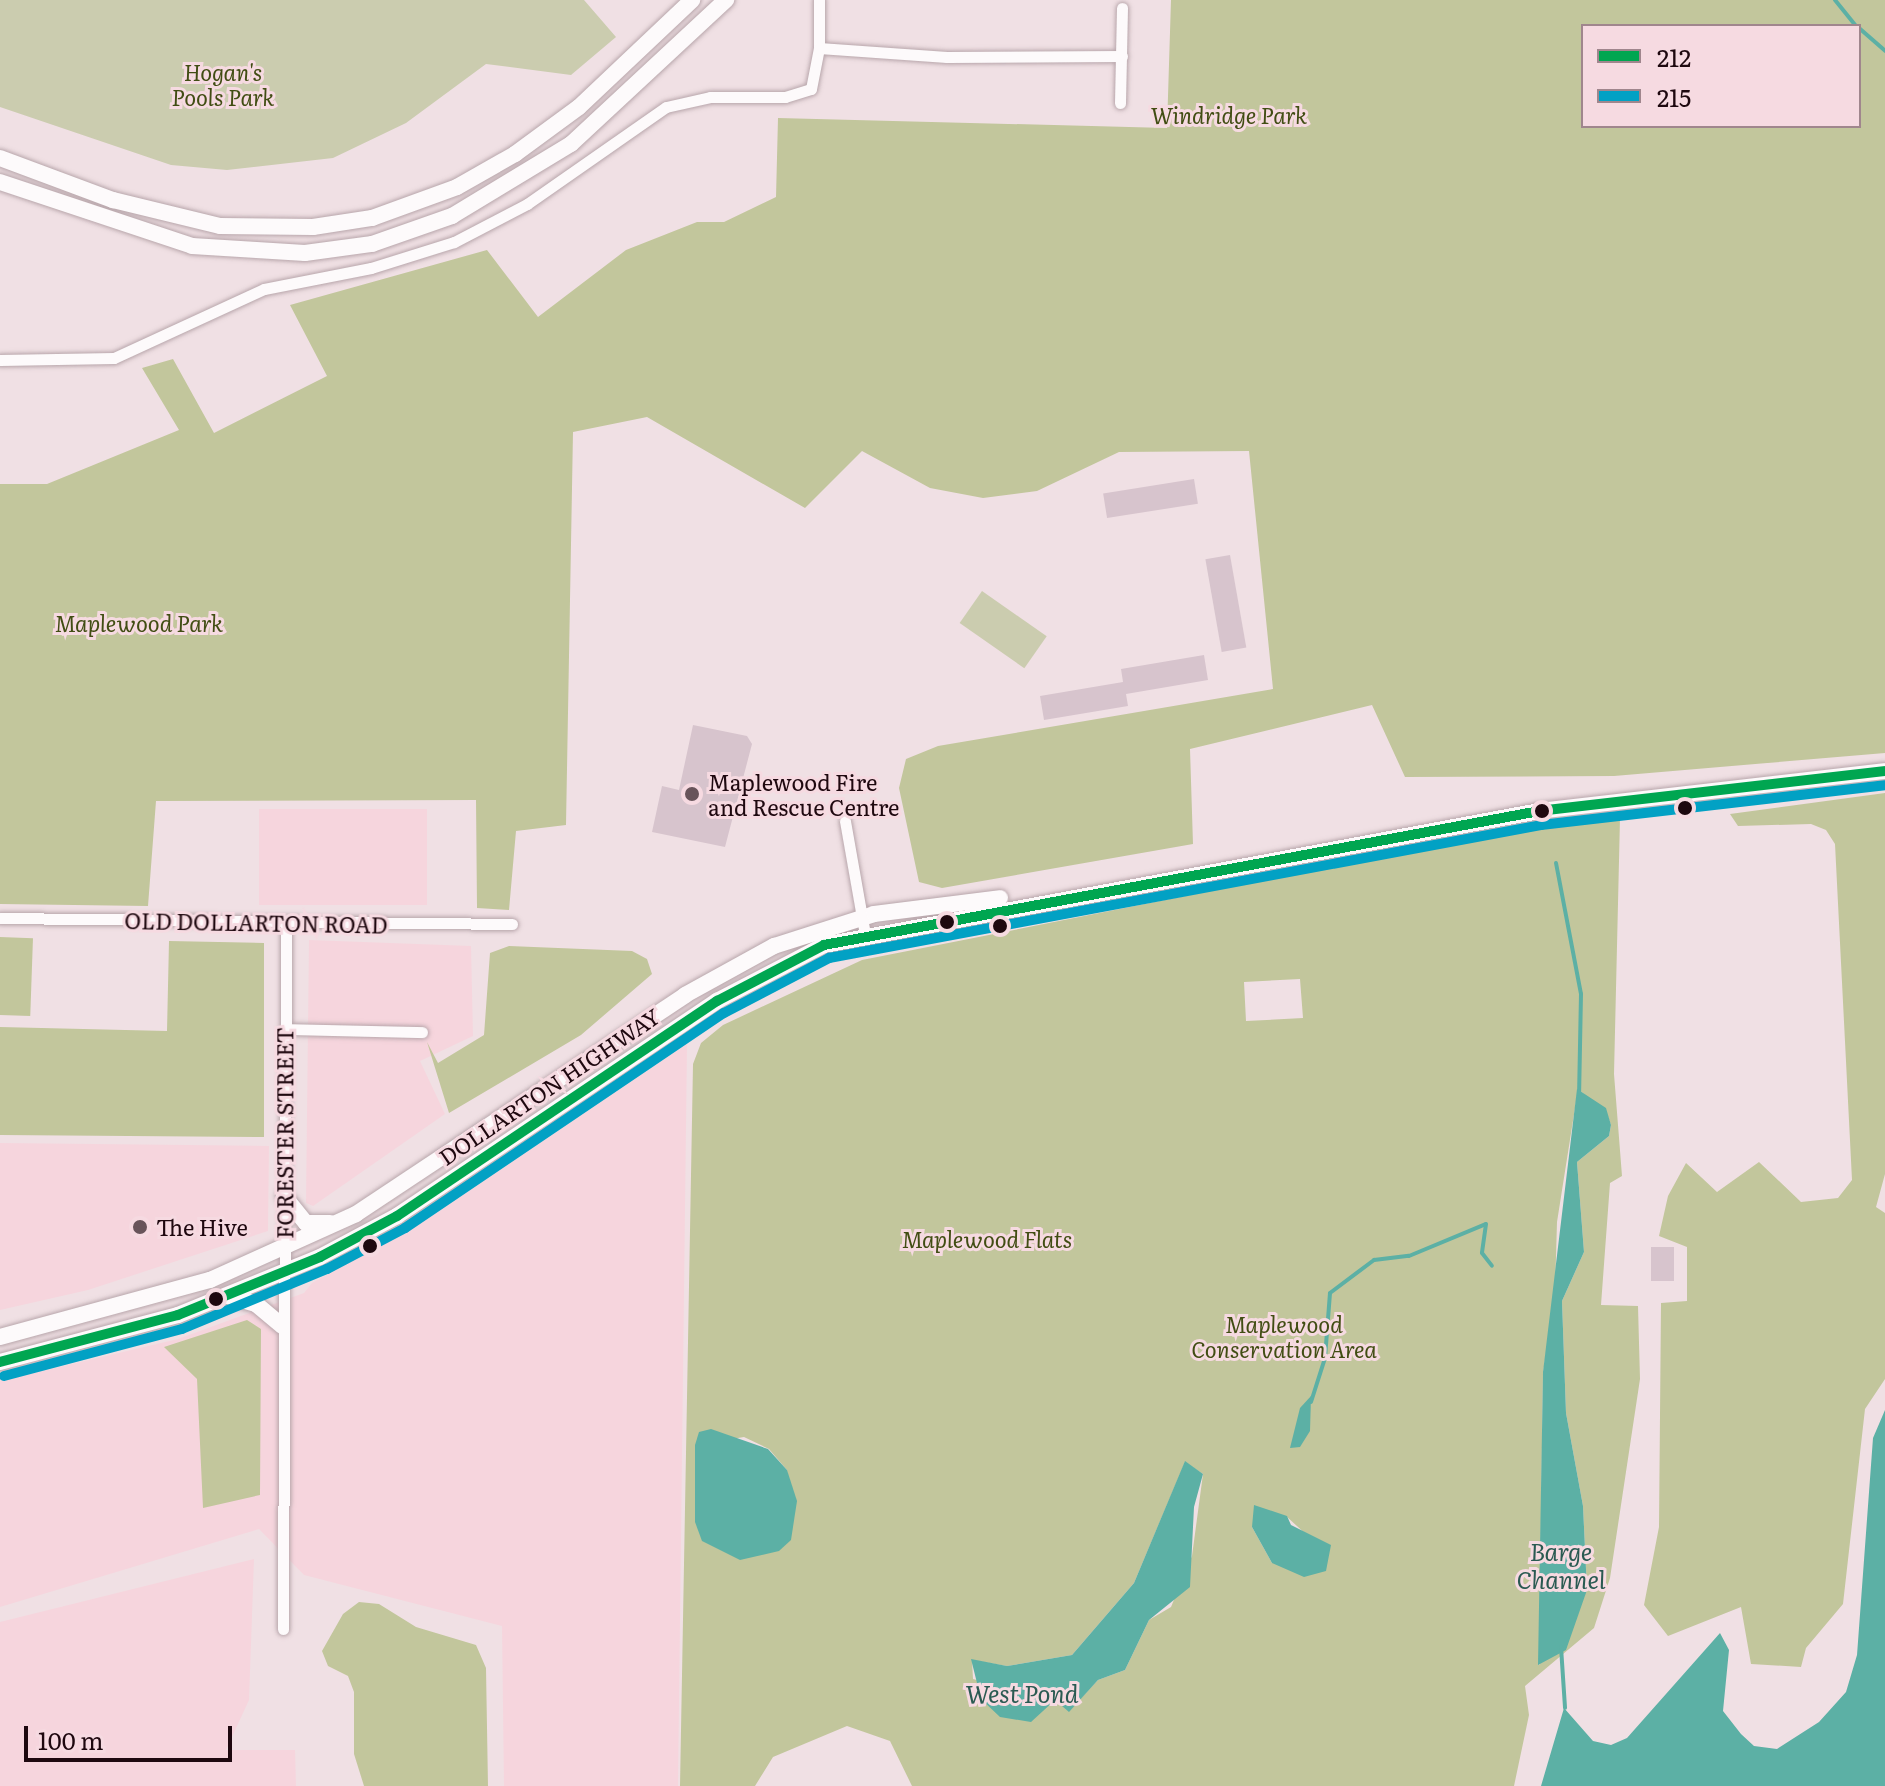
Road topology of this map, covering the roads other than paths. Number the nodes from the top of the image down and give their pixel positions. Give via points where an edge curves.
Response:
1 (692, 0) edge
2 (726, 0) edge
3 (819, 0) edge
4 (1122, 8) dead end
5 (819, 48) junction
6 (1122, 56) junction
7 (1120, 103) dead end
8 (0, 158) edge
9 (0, 182) edge
10 (0, 360) edge
11 (1885, 771) edge
12 (845, 821) dead end
13 (0, 918) edge
14 (286, 924) junction
15 (512, 924) dead end
16 (864, 926) junction
17 (285, 1029) junction
18 (422, 1032) dead end
19 (284, 1196) junction
20 (343, 1220) junction
21 (283, 1249) junction
22 (282, 1273) junction
23 (228, 1296) junction
24 (282, 1326) junction
25 (0, 1337) edge
26 (0, 1362) edge
27 (283, 1629) dead end

1 - 8 street via 579,107 515,154 457,187 372,218 313,227 220,226 113,200
2 - 9 street via 571,144 452,216 372,244 305,253 192,246
3 - 5 street
4 - 6 street
5 - 6 street via 947,57
5 - 10 street via 811,89 666,107 527,204 454,242 371,268 264,289 114,358
6 - 7 street
11 - 16 street, DOLLARTON HIGHWAY via 1539,811
12 - 16 street
13 - 14 street, OLD DOLLARTON ROAD
14 - 15 street, OLD DOLLARTON ROAD
14 - 17 street, FORESTER STREET
16 - 20 street, DOLLARTON HIGHWAY via 810,931 738,963
16 - 22 street, DOLLARTON HIGHWAY via 775,965 397,1216
17 - 18 street
17 - 19 street, FORESTER STREET
19 - 20 street via 292,1213 314,1227
19 - 21 street, FORESTER STREET
20 - 21 street, DOLLARTON HIGHWAY
21 - 22 street, FORESTER STREET
21 - 25 street, DOLLARTON HIGHWAY via 126,1307
22 - 23 street, DOLLARTON HIGHWAY
22 - 24 street, FORESTER STREET
23 - 24 street via 256,1304
23 - 26 street, DOLLARTON HIGHWAY via 105,1337
24 - 27 street, FORESTER STREET

